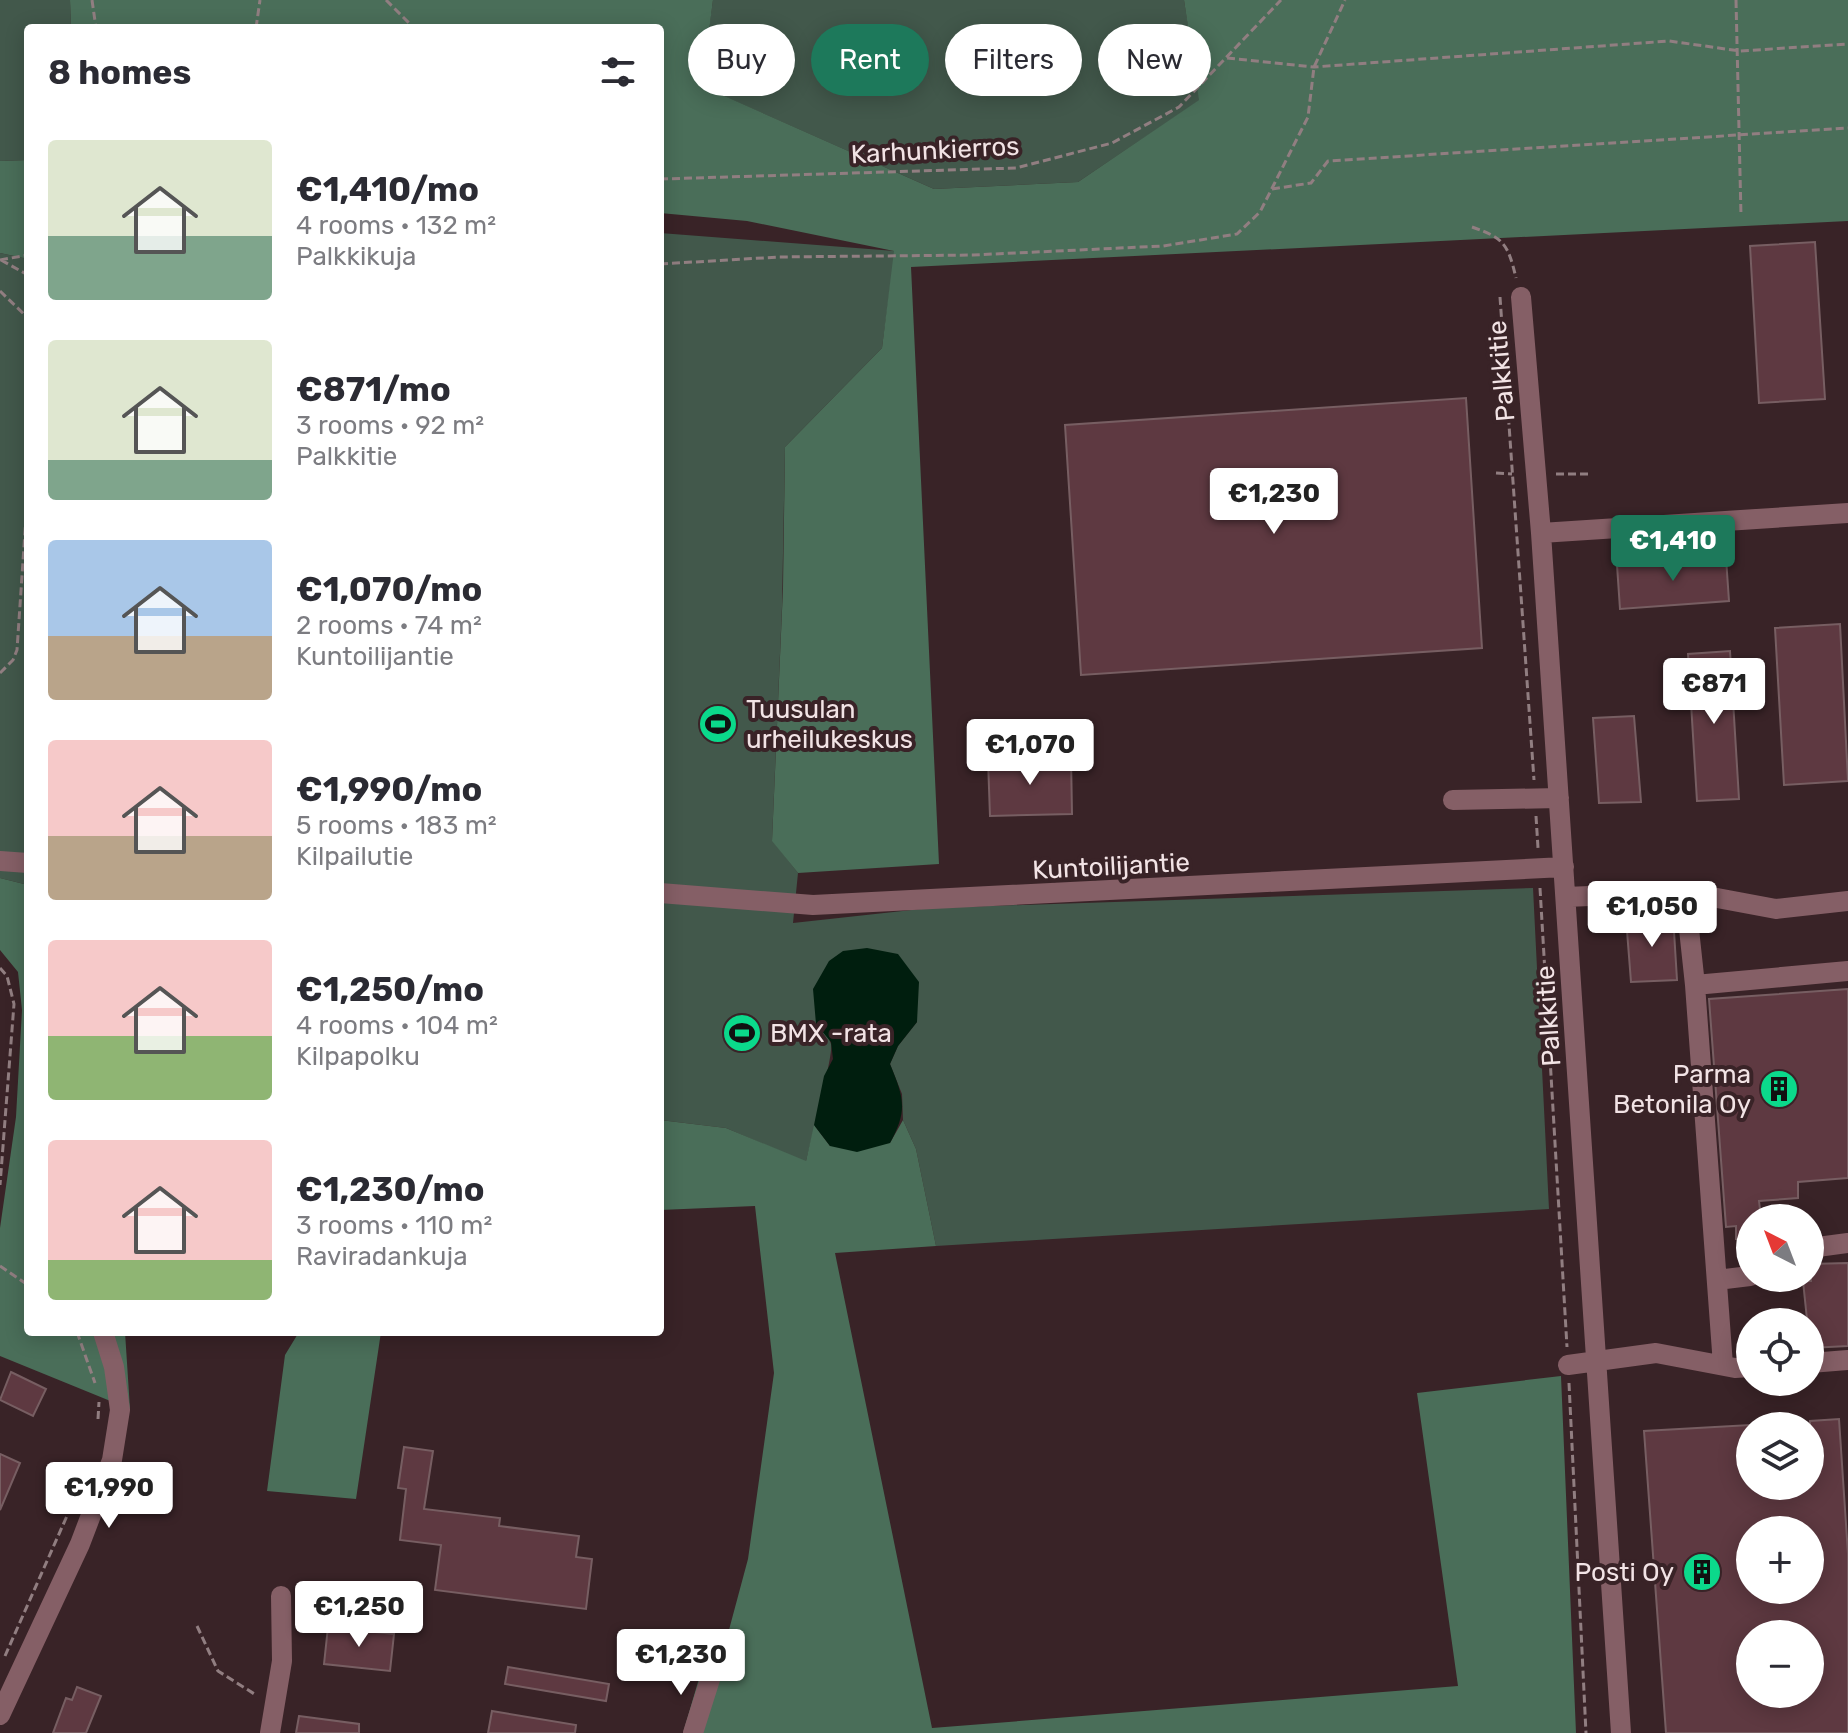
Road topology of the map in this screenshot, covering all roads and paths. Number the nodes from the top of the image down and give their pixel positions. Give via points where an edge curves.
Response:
1 (92, 0) edge
2 (260, 0) edge
3 (386, 0) edge
4 (1281, 0) edge
5 (1345, 0) edge
6 (1736, 0) edge
7 (95, 24) edge
8 (257, 24) edge
9 (410, 24) edge
10 (1848, 44) edge
11 (1740, 51) junction
12 (1227, 58) junction
13 (1314, 67) junction
14 (1848, 128) edge
15 (1740, 137) junction
16 (664, 179) edge
17 (1271, 189) junction
18 (1741, 216) dead end
19 (1472, 227) dead end
20 (24, 256) edge
21 (0, 260) edge
22 (664, 264) edge
23 (24, 273) edge
24 (0, 291) edge
25 (0, 297) edge
26 (6, 297) junction
27 (1510, 297) junction
28 (24, 314) edge
29 (1848, 513) edge
30 (1541, 533) junction
31 (24, 546) edge
32 (0, 673) edge
33 (1535, 798) junction
34 (1559, 798) junction
35 (1453, 800) dead end
36 (0, 861) edge
37 (24, 863) edge
38 (1564, 867) junction
39 (1539, 869) junction
40 (1685, 892) junction
41 (664, 893) edge
42 (1566, 897) junction
43 (1848, 901) edge
44 (0, 968) edge
45 (1848, 971) edge
46 (1695, 985) junction
47 (0, 1185) edge
48 (1848, 1243) edge
49 (1824, 1246) edge
50 (0, 1266) edge
51 (1736, 1278) edge
52 (1717, 1280) junction
53 (24, 1282) edge
54 (78, 1336) edge
55 (104, 1336) edge
56 (1848, 1360) edge
57 (1824, 1362) edge
58 (1597, 1363) junction
59 (1568, 1365) junction
60 (1723, 1365) junction
61 (1736, 1366) edge
62 (96, 1385) dead end
63 (99, 1397) dead end
64 (97, 1426) dead end
65 (79, 1490) dead end
66 (281, 1596) dead end
67 (197, 1626) dead end
68 (0, 1667) edge
69 (712, 1673) dead end
70 (0, 1715) edge
71 (272, 1725) edge
72 (693, 1733) edge
73 (1586, 1733) edge
74 (1621, 1733) edge

1 - 7 path
2 - 8 path
3 - 9 path
4 - 12 path, Karhunkierros
5 - 13 path
6 - 11 path
10 - 11 path
11 - 13 path via 1669,41
11 - 15 path
12 - 13 path
12 - 16 path, Karhunkierros via 1179,107 1112,143 1016,168
13 - 17 path via 1308,117
14 - 15 path
15 - 17 path via 1328,161 1311,183
15 - 18 path
17 - 22 path via 1260,212 1237,234 1163,246
19 - 27 path via 1499,237 1510,254
20 - 21 path
21 - 23 path
24 - 26 path
25 - 26 path
26 - 28 path
27 - 30 street, Palkkitie
27 - 33 path
29 - 30 street
30 - 34 street, Palkkitie
31 - 32 path via 17,650
33 - 34 street
33 - 35 street
33 - 39 path
34 - 38 street, Palkkitie
36 - 37 street
38 - 39 street, Kuntoilijantie
38 - 42 street, Palkkitie
39 - 41 street, Kuntoilijantie via 813,905
39 - 59 path
40 - 42 street
40 - 43 street via 1776,909
40 - 46 street
42 - 58 street, Palkkitie
44 - 47 path via 14,1004
45 - 46 street
46 - 52 street
48 - 49 street
50 - 53 path
51 - 52 street
52 - 60 street
54 - 62 path
55 - 70 street via 120,1410 112,1460 80,1544
56 - 57 street
58 - 59 street
58 - 60 street via 1656,1353
58 - 74 street, Palkkitie
59 - 73 path
60 - 61 street
63 - 64 path
65 - 68 path
66 - 71 street via 282,1661
67 - 71 path via 218,1671 255,1694
69 - 72 street

